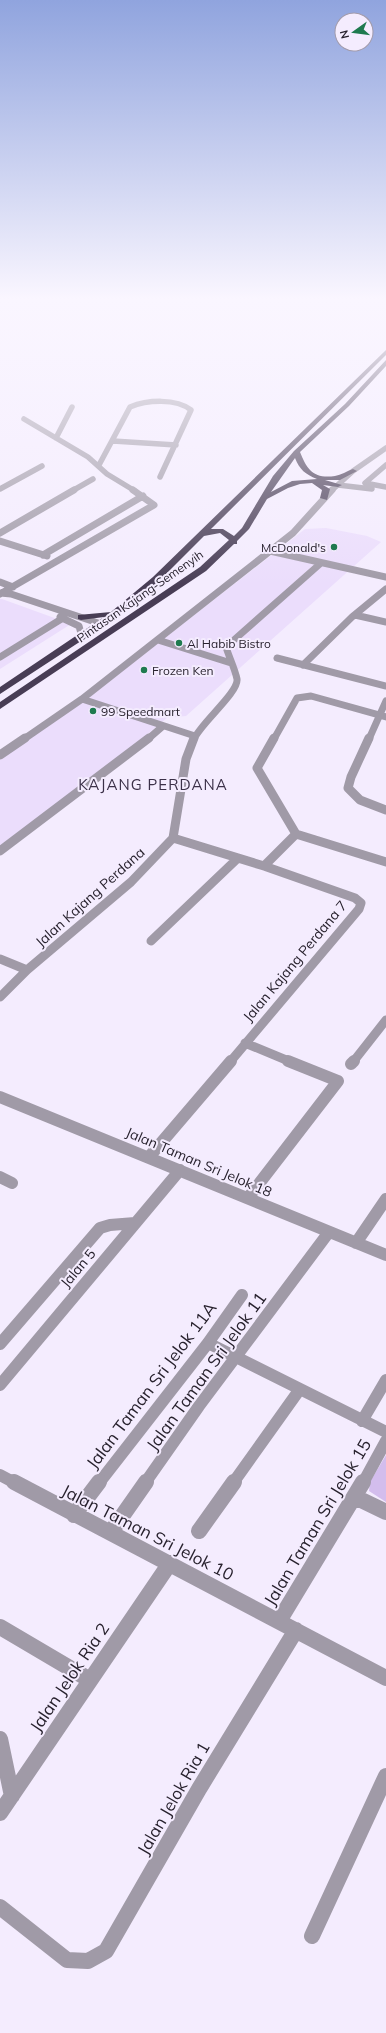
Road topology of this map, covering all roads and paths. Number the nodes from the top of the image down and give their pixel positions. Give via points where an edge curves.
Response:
1 (340, 396) edge
2 (355, 396) edge
3 (72, 407) dead end
4 (24, 419) dead end
5 (56, 438) junction
6 (113, 441) junction
7 (176, 445) junction
8 (296, 452) junction
9 (385, 453) edge
10 (99, 465) junction
11 (386, 465) edge
12 (42, 466) dead end
13 (353, 471) junction
14 (160, 477) dead end
15 (319, 478) junction
16 (93, 479) dead end
17 (309, 481) junction
18 (343, 485) junction
19 (386, 487) edge
20 (0, 489) edge
21 (386, 491) edge
22 (143, 496) junction
23 (266, 497) junction
24 (324, 498) junction
25 (299, 527) junction
26 (0, 533) edge
27 (203, 534) junction
28 (0, 540) edge
29 (234, 542) junction
30 (270, 551) junction
31 (43, 554) junction
32 (61, 561) junction
33 (321, 563) junction
34 (386, 577) edge
35 (0, 582) edge
36 (13, 587) junction
37 (386, 589) edge
38 (0, 594) edge
39 (114, 614) junction
40 (355, 615) junction
41 (81, 616) junction
42 (64, 618) junction
43 (386, 622) edge
44 (101, 624) junction
45 (82, 637) junction
46 (158, 640) junction
47 (0, 657) edge
48 (277, 658) dead end
49 (231, 663) junction
50 (303, 665) junction
51 (386, 686) edge
52 (0, 691) edge
53 (82, 698) junction
54 (386, 701) edge
55 (0, 706) edge
56 (382, 716) edge
57 (163, 726) junction
58 (196, 736) junction
59 (0, 755) edge
60 (386, 810) edge
61 (296, 834) junction
62 (173, 838) junction
63 (0, 851) edge
64 (238, 858) junction
65 (386, 862) edge
66 (264, 866) junction
67 (152, 941) dead end
68 (0, 959) edge
69 (26, 970) junction
70 (0, 997) edge
71 (386, 1020) edge
72 (245, 1043) junction
73 (351, 1064) dead end
74 (0, 1097) edge
75 (149, 1157) junction
76 (180, 1170) junction
77 (0, 1177) edge
78 (12, 1183) dead end
79 (248, 1198) junction
80 (386, 1199) edge
81 (135, 1223) junction
82 (329, 1232) junction
83 (356, 1243) junction
84 (386, 1255) edge
85 (242, 1296) dead end
86 (208, 1343) junction
87 (0, 1344) edge
88 (236, 1359) junction
89 (386, 1380) edge
90 (0, 1385) edge
91 (300, 1389) junction
92 (362, 1421) junction
93 (386, 1432) edge
94 (386, 1441) edge
95 (0, 1475) edge
96 (355, 1497) junction
97 (386, 1512) edge
98 (74, 1515) junction
99 (199, 1531) dead end
100 (111, 1532) junction
101 (170, 1563) junction
102 (279, 1621) junction
103 (0, 1626) edge
104 (296, 1630) junction
105 (386, 1678) edge
106 (90, 1680) junction
107 (0, 1739) edge
108 (386, 1776) edge
109 (12, 1796) junction
110 (0, 1812) edge
111 (0, 1907) edge
112 (312, 1936) dead end

1 - 27 highway, Pintasan Kajang-Semenyih
2 - 8 highway, Pintasan Kajang-Semenyih
3 - 5 street
4 - 5 street
5 - 10 street
6 - 7 street
6 - 7 street via 130,407 135,404 179,404 188,406 191,410
6 - 10 street
7 - 14 street
8 - 15 highway via 303,468
8 - 23 highway, Pintasan Kajang-Semenyih via 277,476
9 - 13 street via 371,458
9 - 18 street
10 - 22 street via 106,474
11 - 19 street via 365,482
12 - 20 street
13 - 15 highway via 336,478
13 - 18 street
15 - 18 highway
16 - 26 street
17 - 18 highway
17 - 23 highway via 288,484 274,495
17 - 24 highway via 324,487
18 - 21 street
18 - 24 street
18 - 25 street via 309,524
22 - 31 street
22 - 32 street via 154,505
23 - 29 highway, Pintasan Kajang-Semenyih
24 - 25 street
25 - 30 street
27 - 29 highway via 225,531
27 - 39 highway, Pintasan Kajang-Semenyih via 156,579
28 - 31 street
29 - 55 highway, Pintasan Kajang-Semenyih via 178,587
30 - 33 street
30 - 46 street
31 - 32 street
32 - 36 street
33 - 34 street
33 - 49 street via 226,647
35 - 36 street
36 - 38 street
37 - 40 street
38 - 41 street via 11,594
38 - 42 street via 4,598
39 - 41 highway
39 - 44 highway, Pintasan Kajang-Semenyih
40 - 43 street
40 - 50 street
41 - 44 street
42 - 45 street via 77,623 82,631
42 - 47 street
44 - 45 highway, Pintasan Kajang-Semenyih
45 - 52 highway, Pintasan Kajang-Semenyih
46 - 49 street
46 - 53 street
48 - 50 street
49 - 58 street via 237,681 233,692 212,713
50 - 51 street
53 - 57 street
53 - 59 street
54 - 56 street
56 - 60 street via 350,777 348,788 360,802
56 - 61 street via 311,696 297,698 257,768
57 - 58 street
57 - 63 street
58 - 62 street via 186,760
61 - 65 street
61 - 66 street
62 - 64 street
62 - 69 street, Jalan Kajang Perdana via 131,882
64 - 66 street
64 - 67 street
66 - 72 street, Jalan Kajang Perdana 7 via 355,898 361,903 359,909
68 - 69 street
69 - 70 street, Jalan Kajang Perdana
71 - 73 street
72 - 75 street
72 - 79 street via 338,1081
74 - 75 street, Jalan Taman Sri Jelok 18
75 - 76 street, Jalan Taman Sri Jelok 18
76 - 79 street, Jalan Taman Sri Jelok 18
76 - 81 street, Jalan 5
77 - 78 street
79 - 82 street, Jalan Taman Sri Jelok 18
80 - 83 street
81 - 87 street via 100,1228
81 - 90 street, Jalan 5
82 - 83 street, Jalan Taman Sri Jelok 18
82 - 88 street, Jalan Taman Sri Jelok 11
83 - 84 street, Jalan Taman Sri Jelok 18
85 - 86 street, Jalan Taman Sri Jelok 11A
86 - 88 street
86 - 98 street, Jalan Taman Sri Jelok 11A
88 - 91 street
88 - 100 street, Jalan Taman Sri Jelok 11 via 199,1406
89 - 92 street
91 - 92 street
91 - 99 street
92 - 93 street
94 - 96 street, Jalan Taman Sri Jelok 15
95 - 98 street, Jalan Taman Sri Jelok 10
96 - 97 street
96 - 102 street, Jalan Taman Sri Jelok 15
98 - 100 street, Jalan Taman Sri Jelok 10
100 - 101 street, Jalan Taman Sri Jelok 10
101 - 102 street, Jalan Taman Sri Jelok 10
101 - 106 street, Jalan Jelok Ria 2
102 - 104 street, Jalan Taman Sri Jelok 10
103 - 106 street
104 - 105 street, Jalan Taman Sri Jelok 10
104 - 111 street, Jalan Jelok Ria 1 via 199,1789 106,1951 88,1961 67,1960
106 - 109 street, Jalan Jelok Ria 2
107 - 109 street
108 - 112 street
109 - 110 street, Jalan Jelok Ria 2

